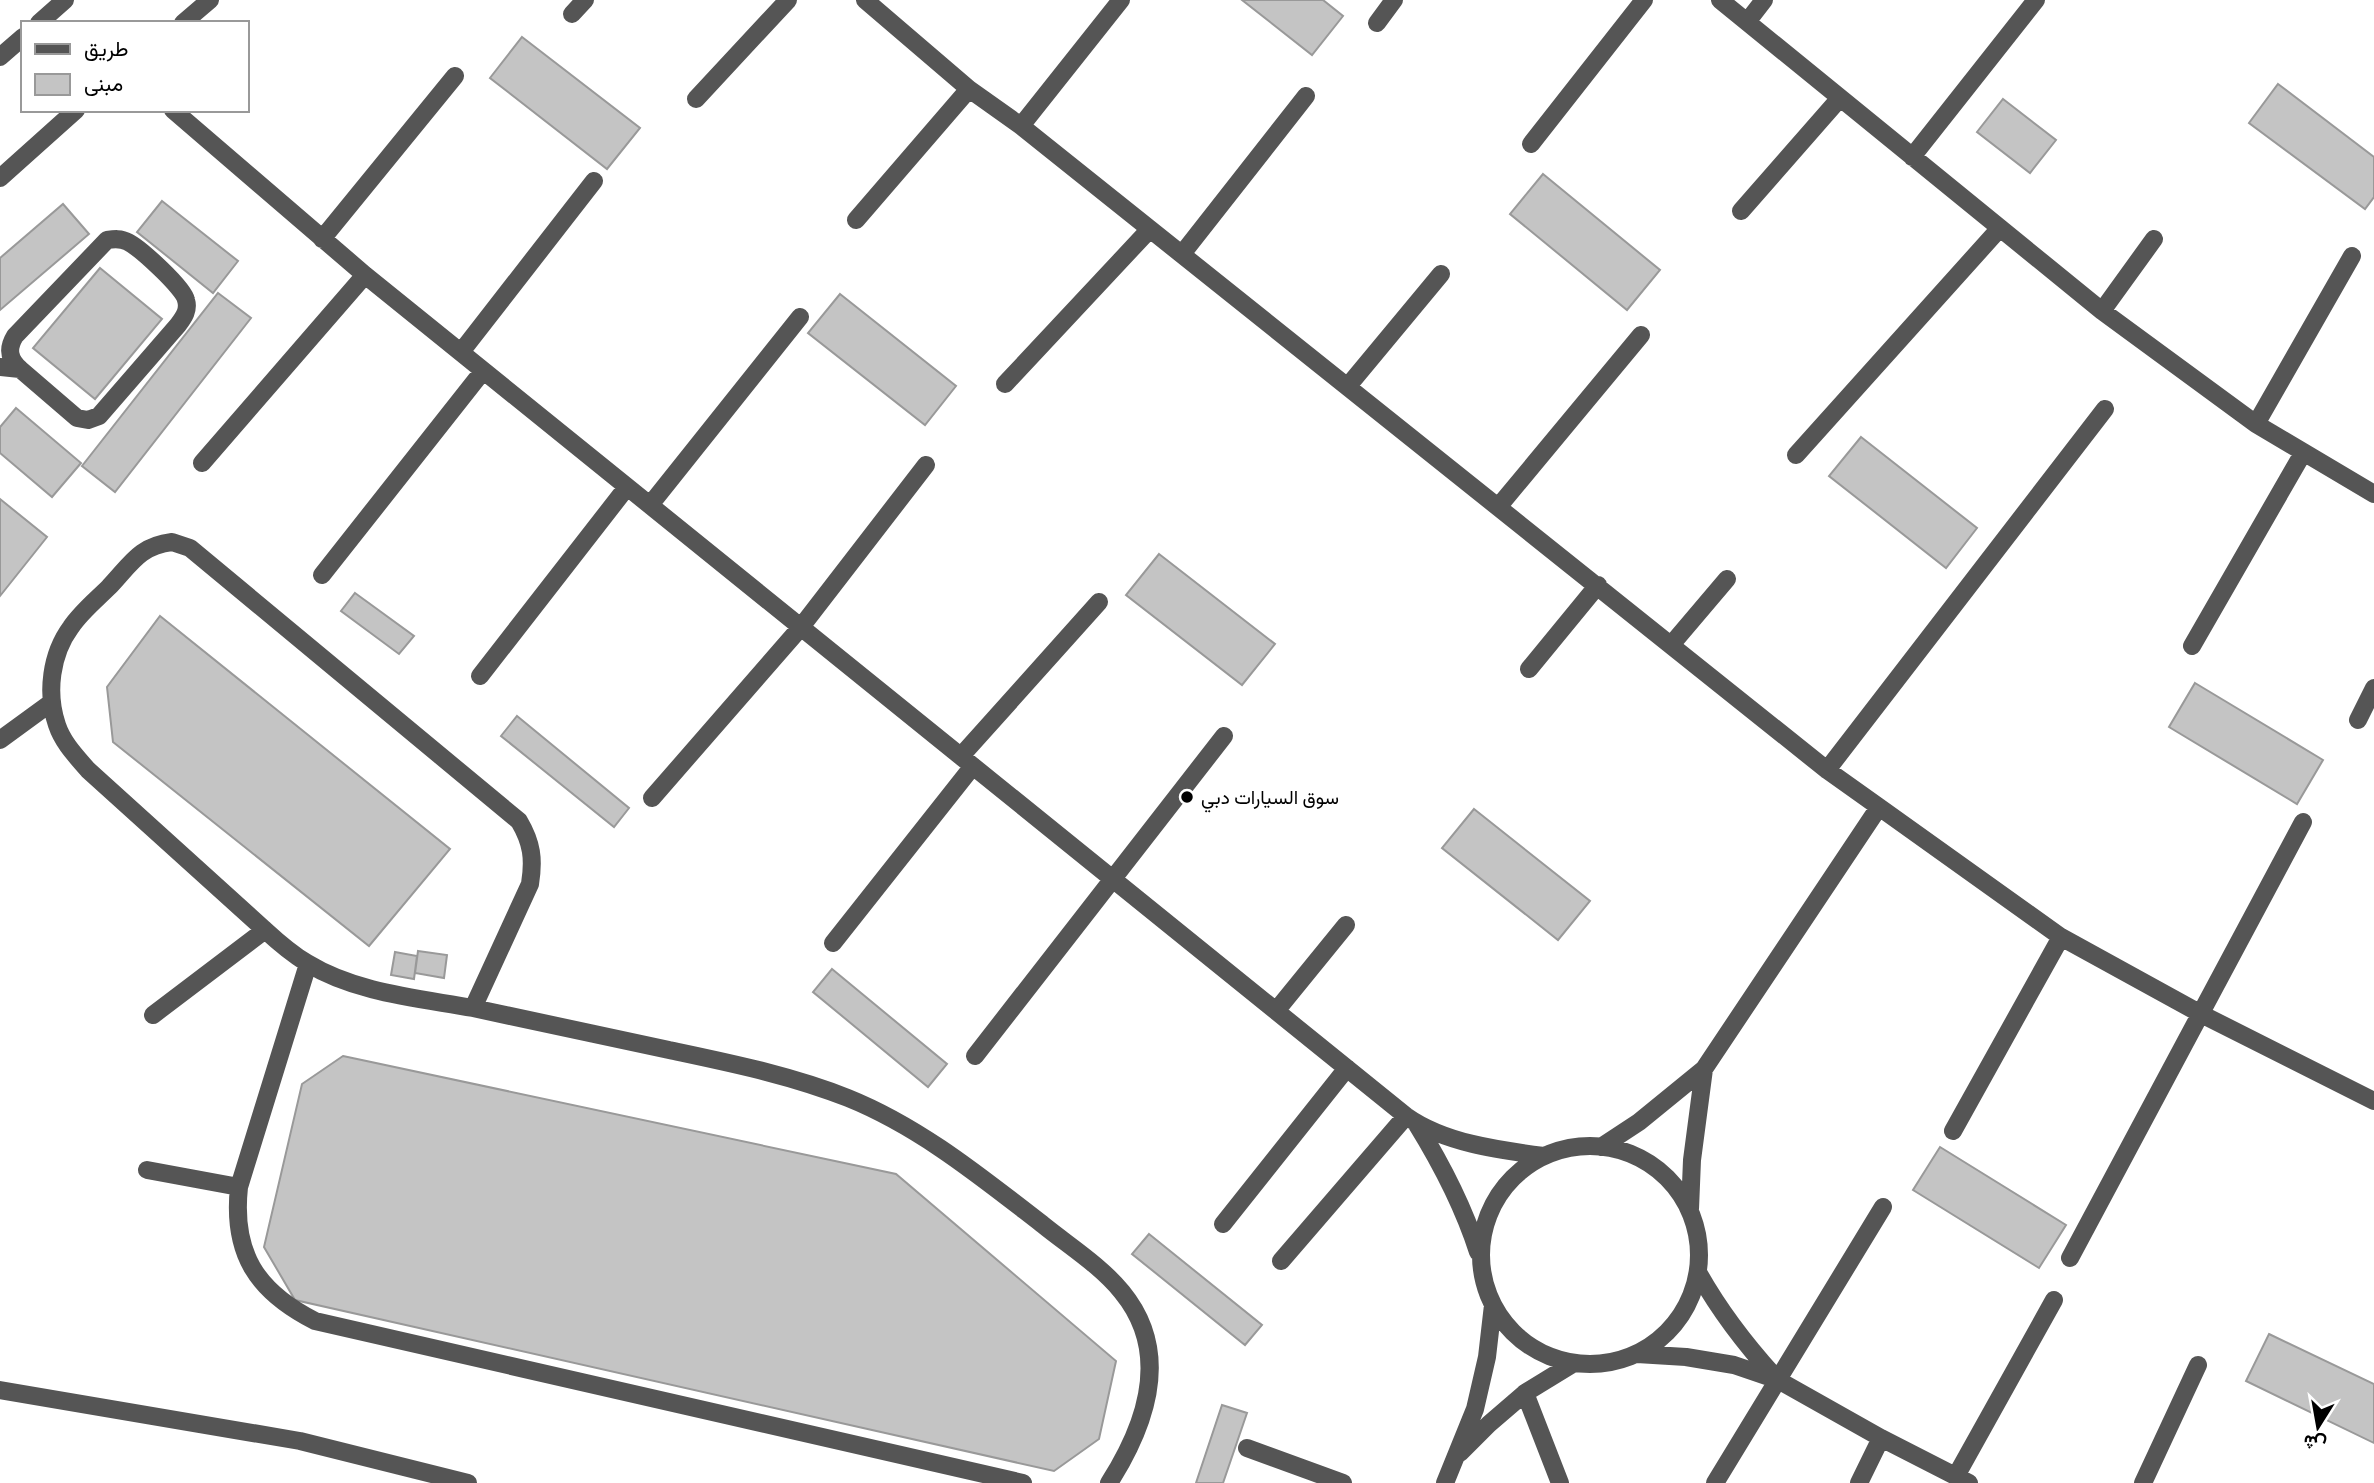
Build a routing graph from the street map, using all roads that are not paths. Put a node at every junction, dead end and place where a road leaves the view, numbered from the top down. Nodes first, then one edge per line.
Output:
1 (65, 0) edge
2 (210, 0) edge
3 (586, 0) edge
4 (788, 0) edge
5 (865, 0) edge
6 (1121, 0) edge
7 (1394, 0) edge
8 (1644, 0) edge
9 (1720, 0) edge
10 (1764, 0) edge
11 (2036, 0) edge
12 (572, 14) dead end
13 (41, 21) edge
14 (185, 21) edge
15 (1747, 22) junction
16 (1377, 23) dead end
17 (21, 39) edge
18 (0, 57) edge
19 (455, 76) dead end
20 (969, 89) junction
21 (1306, 96) dead end
22 (1840, 98) junction
23 (696, 99) dead end
24 (74, 112) edge
25 (175, 112) edge
26 (1021, 126) junction
27 (1531, 144) dead end
28 (1912, 157) junction
29 (0, 178) edge
30 (594, 181) dead end
31 (1741, 211) dead end
32 (856, 220) dead end
33 (2000, 228) junction
34 (1150, 229) junction
35 (322, 239) junction
36 (2154, 239) dead end
37 (1181, 254) junction
38 (2352, 256) dead end
39 (1441, 274) dead end
40 (365, 275) junction
41 (2102, 311) junction
42 (800, 317) dead end
43 (1642, 335) dead end
44 (461, 352) junction
45 (0, 367) edge
46 (20, 369) junction
47 (484, 371) junction
48 (1006, 384) dead end
49 (1348, 386) junction
50 (2105, 408) dead end
51 (2256, 424) junction
52 (2303, 453) junction
53 (1796, 455) dead end
54 (202, 463) dead end
55 (926, 465) dead end
56 (627, 487) junction
57 (2374, 494) edge
58 (650, 505) junction
59 (1499, 506) junction
60 (322, 575) dead end
61 (1727, 579) dead end
62 (1598, 585) junction
63 (1099, 602) dead end
64 (801, 627) junction
65 (1671, 645) junction
66 (2192, 646) dead end
67 (1529, 669) dead end
68 (480, 676) dead end
69 (2374, 688) edge
70 (52, 702) junction
71 (2358, 720) dead end
72 (1224, 736) dead end
73 (0, 740) edge
74 (967, 761) junction
75 (1828, 770) junction
76 (652, 798) dead end
77 (1879, 807) junction
78 (2303, 822) dead end
79 (1113, 879) junction
80 (1346, 925) dead end
81 (265, 930) junction
82 (2061, 937) junction
83 (833, 943) dead end
84 (308, 964) junction
85 (473, 1008) junction
86 (1276, 1011) junction
87 (2201, 1014) junction
88 (153, 1015) dead end
89 (975, 1056) dead end
90 (1348, 1068) junction
91 (1704, 1069) junction
92 (2374, 1101) edge
93 (1411, 1120) junction
94 (1954, 1131) dead end
95 (1601, 1147) junction
96 (1544, 1156) junction
97 (147, 1170) dead end
98 (239, 1186) junction
99 (1883, 1207) dead end
100 (1690, 1209) junction
101 (1223, 1224) dead end
102 (2070, 1258) dead end
103 (1481, 1260) junction
104 (1281, 1261) dead end
105 (1699, 1274) junction
106 (2054, 1300) dead end
107 (1493, 1305) junction
108 (1637, 1354) junction
109 (1574, 1363) junction
110 (2198, 1365) dead end
111 (1778, 1380) junction
112 (0, 1390) edge
113 (1525, 1394) junction
114 (1881, 1438) junction
115 (1247, 1448) dead end
116 (1455, 1458) junction
117 (1962, 1480) edge
118 (468, 1483) edge
119 (1023, 1483) edge
120 (1109, 1483) edge
121 (1343, 1483) edge
122 (1445, 1483) edge
123 (1560, 1483) edge
124 (1715, 1483) edge
125 (1859, 1483) edge
126 (2143, 1483) edge

1 - 13 street
2 - 14 street
3 - 12 street
4 - 23 street
5 - 20 street
6 - 26 street
7 - 16 street
8 - 27 street
9 - 15 street
10 - 15 street
11 - 28 street
15 - 22 street
17 - 18 street
19 - 35 street
20 - 26 street
20 - 32 street
21 - 37 street
22 - 28 street
22 - 31 street
24 - 29 street
25 - 35 street
26 - 34 street
28 - 33 street
30 - 44 street
33 - 41 street
33 - 53 street
34 - 37 street
34 - 48 street
35 - 40 street
36 - 41 street
37 - 49 street
38 - 51 street
39 - 49 street
40 - 44 street
40 - 54 street
41 - 51 street
42 - 58 street
43 - 59 street
44 - 47 street
45 - 46 street
46 - 46 street
47 - 56 street
47 - 60 street
49 - 59 street
50 - 75 street
51 - 52 street
52 - 57 street
52 - 66 street
55 - 64 street
56 - 58 street
56 - 68 street
58 - 64 street
59 - 62 street
61 - 65 street
62 - 65 street
62 - 67 street
63 - 74 street
64 - 74 street
64 - 76 street
65 - 75 street
69 - 71 street
70 - 73 street
70 - 81 street
70 - 85 street
72 - 79 street
74 - 79 street
74 - 83 street
75 - 77 street
77 - 82 street
77 - 91 street
78 - 87 street
79 - 86 street
79 - 89 street
80 - 86 street
81 - 84 street
81 - 88 street
82 - 87 street
82 - 94 street
84 - 85 street
84 - 98 street
85 - 120 street
86 - 90 street
87 - 92 street
87 - 102 street
90 - 93 street
90 - 101 street
91 - 95 street
91 - 100 street
93 - 96 street
93 - 103 street
93 - 104 street
95 - 96 street
95 - 100 street
96 - 103 street
97 - 98 street
98 - 119 street
99 - 111 street
100 - 105 street
103 - 107 street
105 - 108 street
105 - 111 street
106 - 117 street
107 - 109 street
107 - 116 street
108 - 109 street
108 - 111 street
109 - 113 street
110 - 126 street
111 - 114 street
111 - 124 street
112 - 118 street
113 - 116 street
113 - 123 street
114 - 117 street
114 - 125 street
115 - 121 street
116 - 122 street

